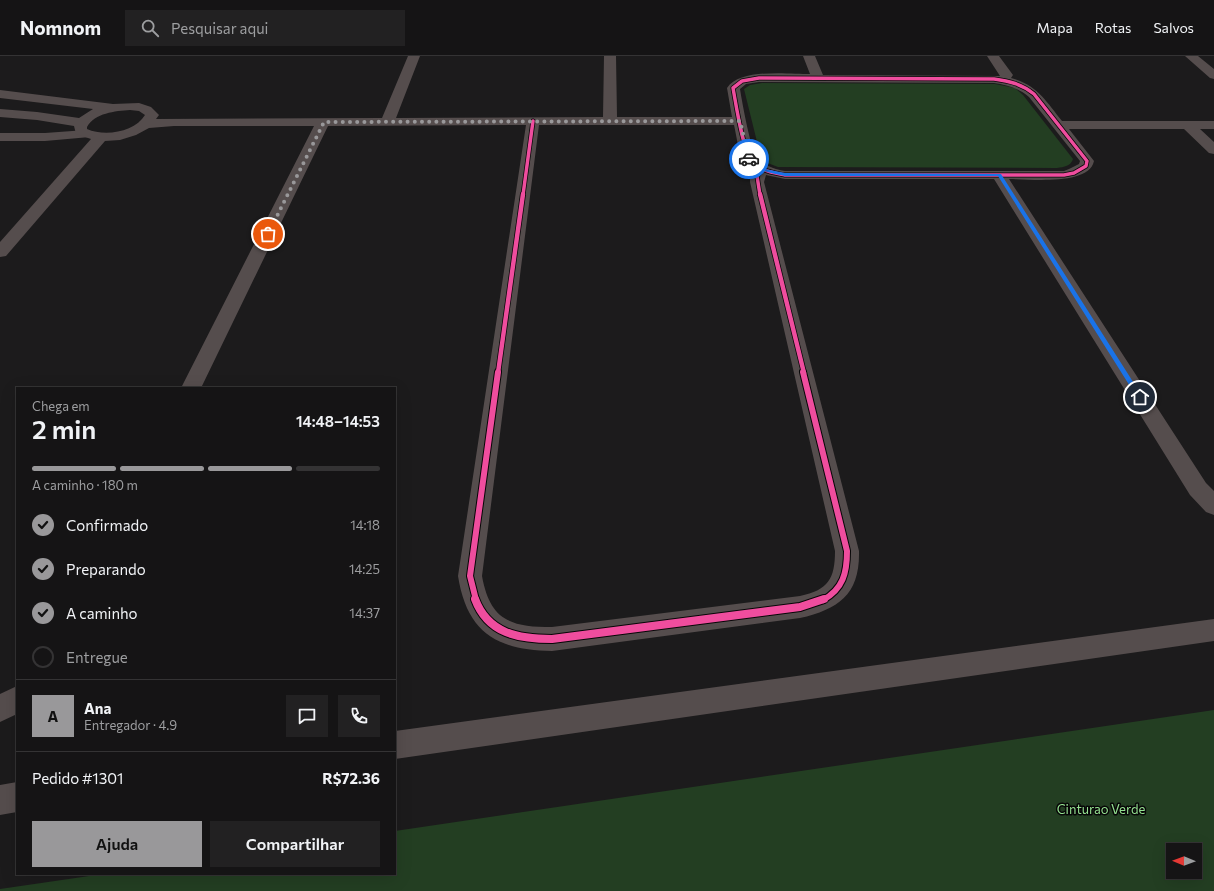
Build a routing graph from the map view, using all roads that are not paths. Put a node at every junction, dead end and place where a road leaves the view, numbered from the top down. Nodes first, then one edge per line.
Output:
1 (414, 56) edge
2 (610, 56) edge
3 (809, 56) edge
4 (992, 56) edge
5 (1191, 56) edge
6 (1214, 75) edge
7 (818, 78) junction
8 (1004, 80) junction
9 (0, 94) edge
10 (112, 108) junction
11 (0, 113) edge
12 (610, 121) junction
13 (740, 121) junction
14 (324, 122) junction
15 (387, 122) junction
16 (533, 122) junction
17 (147, 124) junction
18 (1058, 125) junction
19 (1188, 125) junction
20 (1214, 125) edge
21 (84, 128) junction
22 (0, 137) edge
23 (101, 137) junction
24 (1214, 150) edge
25 (763, 170) junction
26 (999, 175) junction
27 (0, 252) edge
28 (192, 387) edge
29 (1214, 506) edge
30 (1214, 630) edge
31 (16, 700) edge
32 (0, 709) edge
33 (396, 745) edge
34 (16, 798) edge
35 (0, 800) edge

1 - 15 street
2 - 12 street
3 - 7 street
4 - 8 street
5 - 6 street
7 - 8 street
7 - 13 street
8 - 18 street
9 - 10 street
10 - 17 street
10 - 21 street
11 - 21 street
12 - 13 street
12 - 16 street
13 - 25 street
14 - 15 street
14 - 17 street
14 - 28 street
15 - 16 street
16 - 25 street
17 - 23 street
18 - 19 street
18 - 26 street
19 - 20 street
19 - 24 street
21 - 22 lane
21 - 23 street
23 - 27 street
25 - 26 street
26 - 29 street
30 - 33 street
31 - 32 street
34 - 35 street

